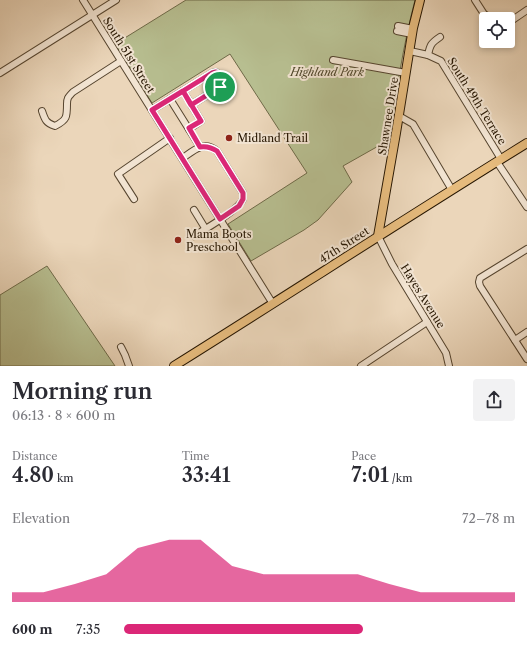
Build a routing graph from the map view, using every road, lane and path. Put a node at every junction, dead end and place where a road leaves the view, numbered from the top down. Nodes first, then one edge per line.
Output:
1 (83, 0) edge
2 (116, 0) edge
3 (420, 0) edge
4 (475, 0) edge
5 (527, 10) edge
6 (483, 12) edge
7 (92, 15) junction
8 (515, 18) edge
9 (397, 28) dead end
10 (413, 32) junction
11 (440, 37) dead end
12 (410, 51) junction
13 (428, 55) junction
14 (333, 60) dead end
15 (121, 61) junction
16 (0, 73) edge
17 (406, 73) junction
18 (183, 91) junction
19 (170, 99) junction
20 (191, 105) junction
21 (152, 110) junction
22 (42, 112) dead end
23 (399, 116) junction
24 (189, 128) junction
25 (170, 138) junction
26 (527, 143) edge
27 (200, 147) junction
28 (182, 158) junction
29 (499, 160) junction
30 (452, 190) junction
31 (134, 199) dead end
32 (527, 207) edge
33 (194, 210) dead end
34 (382, 212) junction
35 (220, 219) junction
36 (396, 225) junction
37 (206, 228) junction
38 (194, 236) dead end
39 (378, 236) junction
40 (527, 249) edge
41 (274, 304) junction
42 (427, 322) junction
43 (527, 332) edge
44 (515, 340) junction
45 (121, 347) dead end
46 (527, 359) edge
47 (129, 366) edge
48 (174, 366) edge
49 (361, 366) edge
50 (449, 366) edge

1 - 7 street, South 51st Street
2 - 7 street
3 - 10 main road, Shawnee Drive
4 - 6 street
5 - 8 street
7 - 15 street, South 51st Street
7 - 16 street
9 - 10 street
10 - 12 main road, Shawnee Drive
11 - 13 street
12 - 13 street, South 49th Terrace
12 - 17 main road, Shawnee Drive
13 - 29 street, South 49th Terrace
14 - 17 street
15 - 21 street, South 51st Street
15 - 22 street
17 - 23 main road, Shawnee Drive
18 - 19 street
18 - 20 street
18 - 20 street
19 - 21 street
19 - 24 street
20 - 24 street
21 - 25 street, South 51st Street
23 - 30 street
23 - 34 main road, Shawnee Drive
24 - 27 street
25 - 28 street, South 51st Street
25 - 31 street
26 - 29 main road, 47th Street
27 - 28 street
27 - 35 street
28 - 35 street, South 51st Street
29 - 30 main road, 47th Street
29 - 32 street, South 49th Terrace
30 - 36 main road, 47th Street
33 - 37 street
34 - 36 main road
34 - 39 main road, Shawnee Drive
35 - 37 street
35 - 41 street, South 51st Street
36 - 39 main road, 47th Street
37 - 38 street
39 - 41 main road, 47th Street
39 - 42 street, Hayes Avenue
40 - 44 street
41 - 48 main road, 47th Street
42 - 49 street
42 - 50 street, Hayes Avenue
43 - 44 street
44 - 46 street
45 - 47 street

